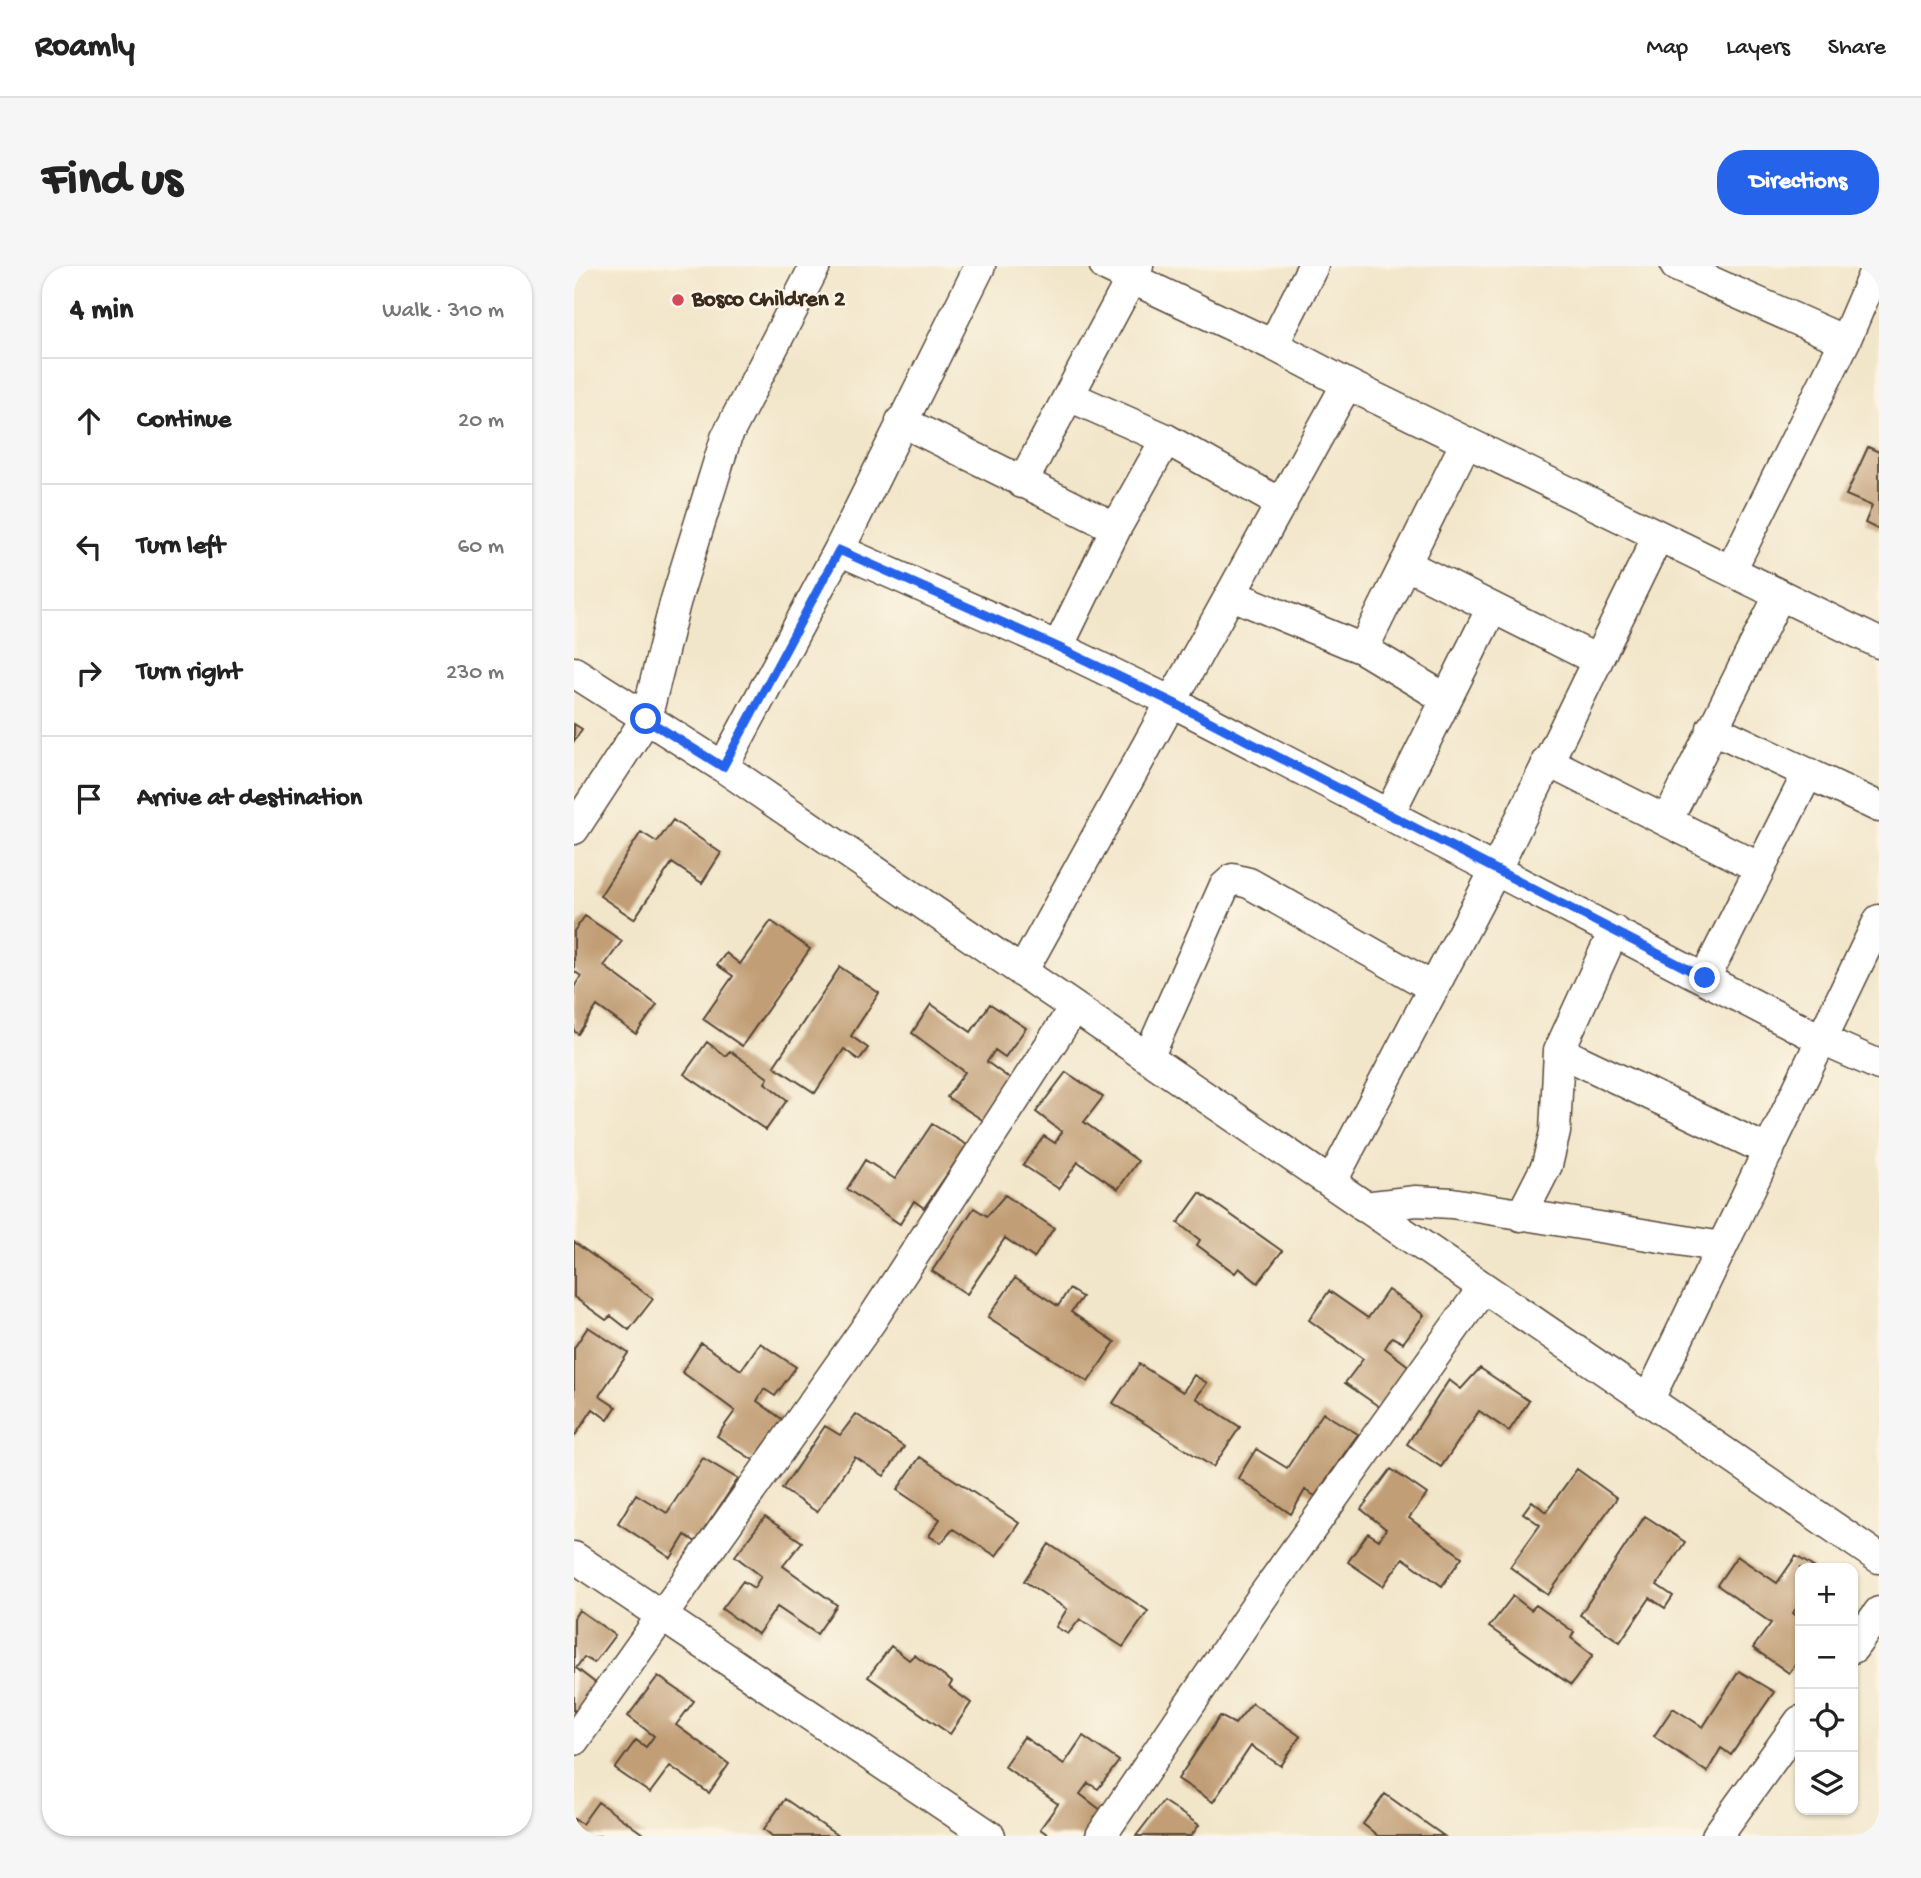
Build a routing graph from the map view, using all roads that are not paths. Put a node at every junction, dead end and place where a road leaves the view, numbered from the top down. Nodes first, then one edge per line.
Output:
1 (815, 266) edge
2 (980, 266) edge
3 (1313, 266) edge
4 (1676, 266) edge
5 (1877, 266) edge
6 (1125, 270) edge
7 (1845, 341) junction
8 (1273, 345) junction
9 (1347, 384) junction
10 (1069, 397) junction
11 (901, 421) junction
12 (1166, 439) junction
13 (1466, 442) junction
14 (1023, 482) junction
15 (1282, 504) junction
16 (1116, 528) junction
17 (1658, 536) junction
18 (839, 550) junction
19 (1405, 564) junction
20 (1731, 570) junction
21 (1233, 595) junction
22 (1779, 596) junction
23 (1492, 608) junction
24 (1879, 643) edge
25 (1058, 647) junction
26 (1363, 649) junction
27 (1597, 660) junction
28 (574, 672) edge
29 (1446, 699) junction
30 (1174, 703) junction
31 (646, 719) junction
32 (1713, 728) junction
33 (1547, 761) junction
34 (723, 767) junction
35 (1808, 773) junction
36 (1879, 807) edge
37 (1389, 814) junction
38 (1668, 819) junction
39 (574, 829) edge
40 (1760, 868) junction
41 (1496, 870) junction
42 (1879, 920) edge
43 (1614, 931) junction
44 (1022, 972) junction
45 (1705, 978) junction
46 (1434, 988) junction
47 (1074, 1008) junction
48 (1822, 1040) junction
49 (1559, 1051) junction
50 (1148, 1058) junction
51 (1879, 1065) edge
52 (1769, 1151) junction
53 (1331, 1184) junction
54 (1364, 1207) junction
55 (1521, 1216) junction
56 (1722, 1247) junction
57 (1483, 1288) junction
58 (1648, 1401) junction
59 (574, 1558) edge
60 (1879, 1558) edge
61 (1879, 1612) edge
62 (662, 1616) junction
63 (1858, 1641) edge
64 (1795, 1728) edge
65 (574, 1740) edge
66 (990, 1836) edge
67 (1101, 1836) edge
68 (1717, 1836) edge

1 - 31 street
2 - 11 street
3 - 8 street
4 - 7 street
5 - 7 street
6 - 8 street
6 - 10 street
7 - 20 street
8 - 9 street
9 - 13 street
9 - 15 street
10 - 12 street
10 - 14 street
11 - 14 street
11 - 18 street
12 - 15 street
12 - 16 street
13 - 17 street
13 - 19 street
14 - 16 street
15 - 21 street
16 - 25 street
17 - 20 street
17 - 27 street
18 - 25 street
18 - 34 street
19 - 23 street
19 - 26 street
20 - 22 street
21 - 26 street
21 - 30 street
22 - 24 street
22 - 32 street
23 - 27 street
23 - 29 street
25 - 30 street
26 - 29 street
27 - 33 street
28 - 31 street
29 - 37 street
30 - 37 street
30 - 44 street
31 - 34 street
31 - 39 street
32 - 35 street
32 - 38 street
33 - 38 street
33 - 41 street
34 - 44 street
35 - 36 street
35 - 40 street
37 - 41 street
38 - 40 street
40 - 45 street
41 - 43 street
41 - 46 street
42 - 48 street
43 - 45 street
43 - 49 street
44 - 47 street
45 - 48 street
46 - 50 street
46 - 53 street
47 - 50 street
47 - 62 street
48 - 51 street
48 - 52 street
49 - 52 street
49 - 55 street
50 - 53 street
52 - 56 street
53 - 54 street
54 - 55 street
54 - 57 street
55 - 56 street
56 - 58 street
57 - 58 street
57 - 67 street
58 - 60 street
59 - 62 street
61 - 63 street
62 - 65 street
62 - 66 street
64 - 68 street

